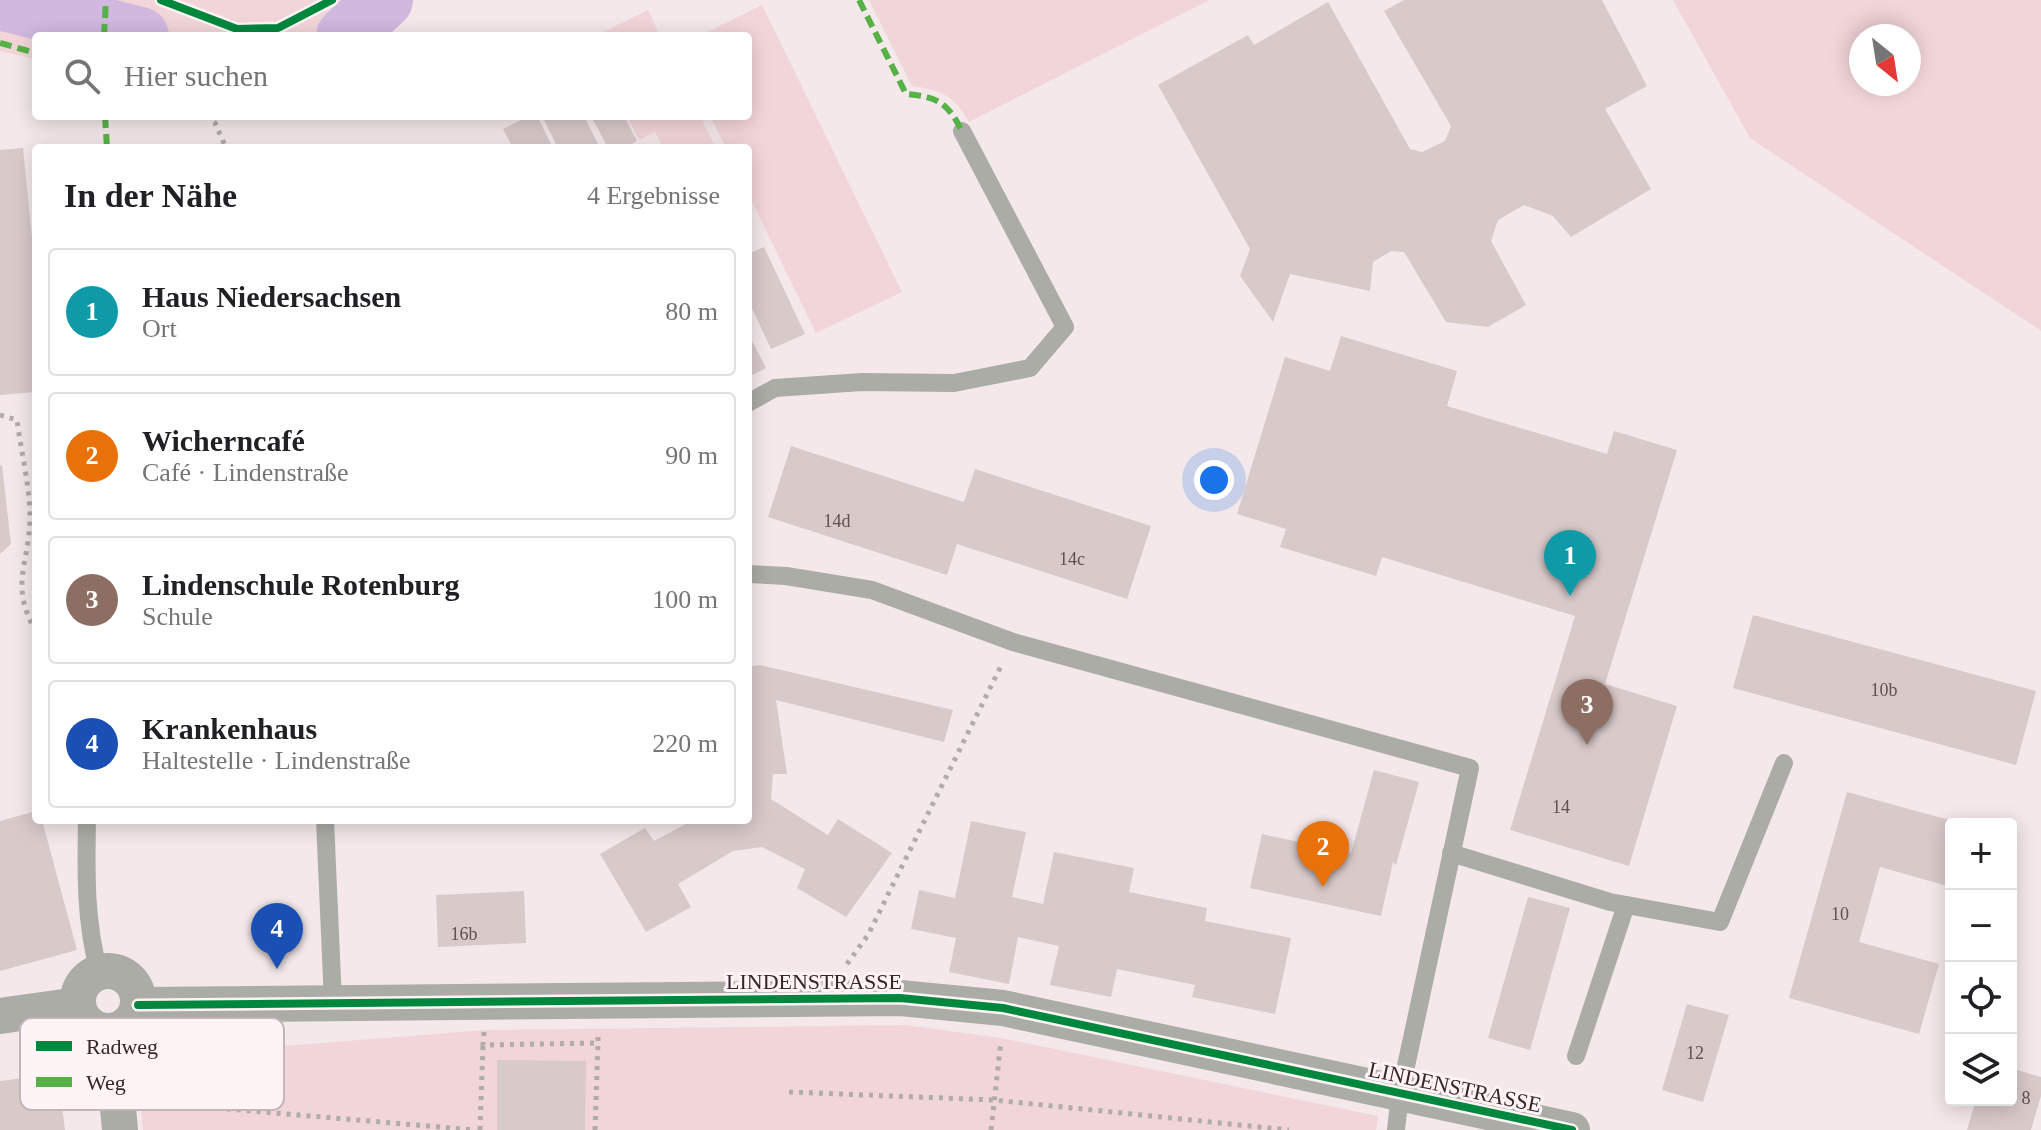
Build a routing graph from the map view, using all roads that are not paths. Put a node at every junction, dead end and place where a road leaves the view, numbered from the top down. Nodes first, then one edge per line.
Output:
1 (962, 131) dead end
2 (752, 401) edge
3 (752, 574) edge
4 (1784, 763) dead end
5 (87, 824) edge
6 (325, 824) edge
7 (1451, 853) junction
8 (1626, 905) junction
9 (99, 972) junction
10 (333, 1002) junction
11 (78, 1005) junction
12 (138, 1005) junction
13 (0, 1016) edge
14 (84, 1018) edge
15 (132, 1018) edge
16 (1576, 1056) dead end
17 (1400, 1094) junction
18 (118, 1110) edge
19 (120, 1130) edge
20 (1396, 1130) edge
21 (1570, 1130) edge

1 - 2 lane
3 - 7 lane
4 - 8 lane
5 - 9 lane
6 - 10 lane
7 - 8 lane
7 - 17 lane
8 - 16 lane
9 - 11 street
9 - 12 street
10 - 12 street, LINDENSTRASSE
10 - 17 street, LINDENSTRASSE
11 - 13 street
11 - 14 street
12 - 15 street
17 - 20 lane
17 - 21 street, LINDENSTRASSE
18 - 19 street

